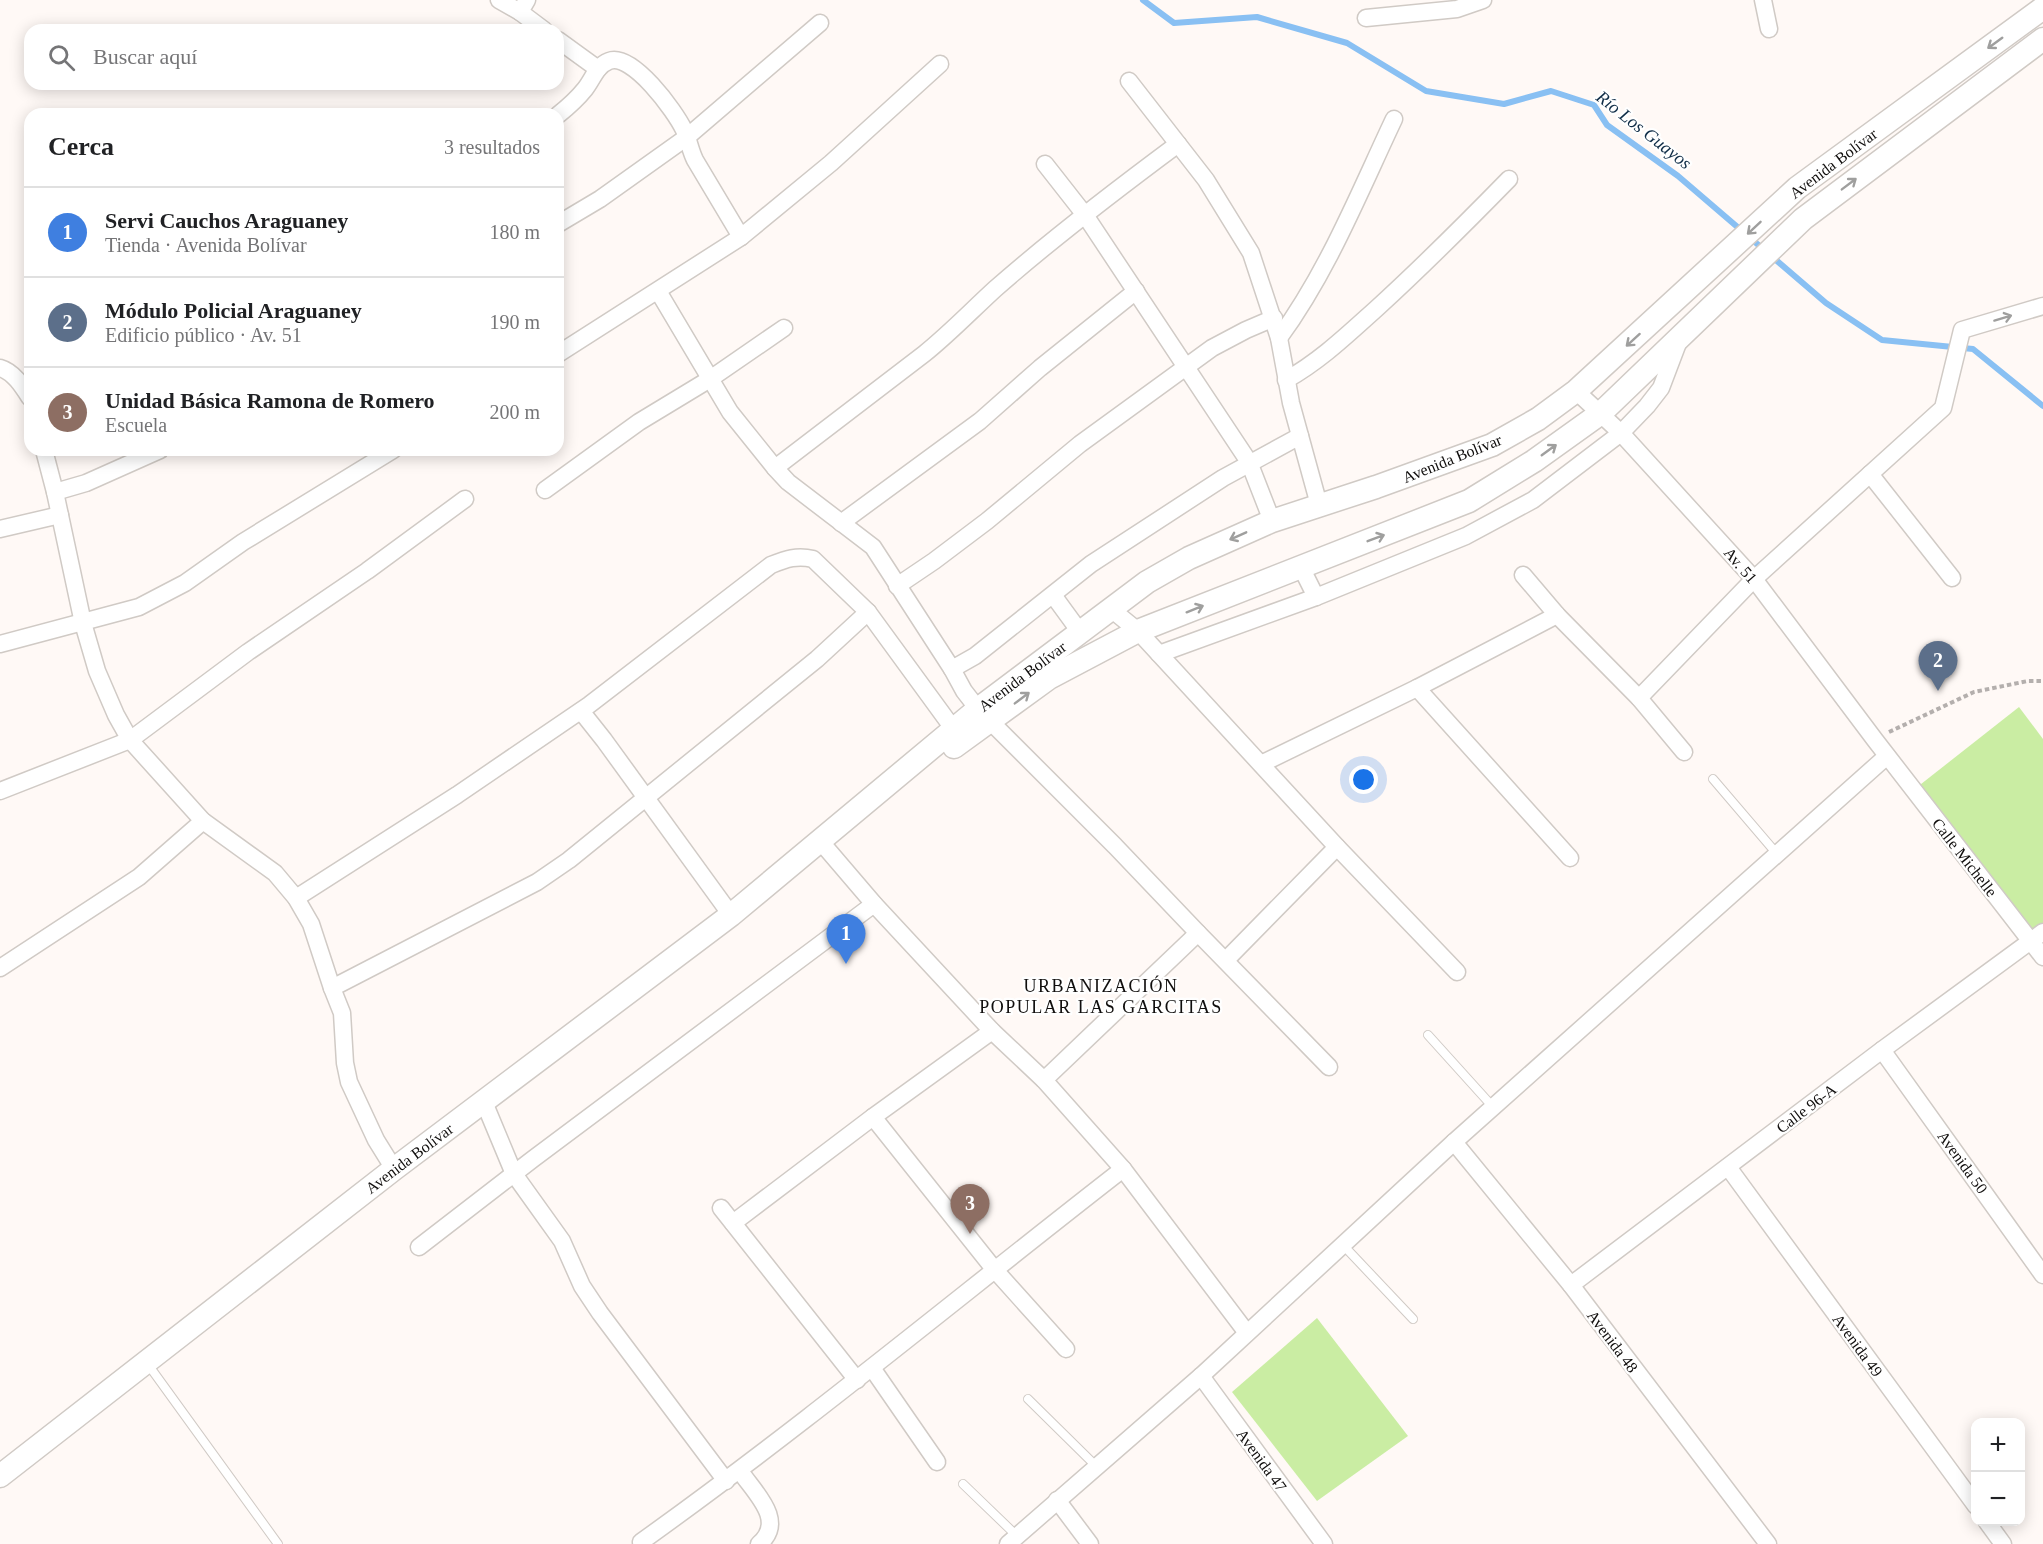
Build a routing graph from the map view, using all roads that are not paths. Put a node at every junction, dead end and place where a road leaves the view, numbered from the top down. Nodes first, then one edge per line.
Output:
1 (499, 0) edge
2 (1483, 0) edge
3 (1763, 0) edge
4 (523, 6) edge
5 (2043, 8) edge
6 (1366, 18) dead end
7 (539, 24) edge
8 (820, 24) dead end
9 (1769, 29) dead end
10 (2043, 39) edge
11 (564, 44) edge
12 (940, 64) dead end
13 (598, 69) junction
14 (1129, 81) dead end
15 (564, 109) edge
16 (1394, 119) dead end
17 (687, 137) junction
18 (1178, 144) junction
19 (1045, 164) dead end
20 (1509, 179) dead end
21 (1085, 215) junction
22 (564, 220) edge
23 (741, 237) junction
24 (658, 291) junction
25 (1136, 291) junction
26 (2043, 306) edge
27 (1274, 318) junction
28 (784, 328) dead end
29 (1681, 334) junction
30 (1279, 338) junction
31 (564, 350) edge
32 (0, 368) edge
33 (1185, 368) junction
34 (710, 379) junction
35 (1286, 380) junction
36 (24, 389) edge
37 (1576, 391) junction
38 (1601, 413) junction
39 (1621, 433) junction
40 (1299, 436) junction
41 (46, 456) edge
42 (147, 456) edge
43 (383, 456) edge
44 (1249, 462) junction
45 (775, 468) junction
46 (1870, 474) junction
47 (545, 490) dead end
48 (55, 492) junction
49 (465, 499) dead end
50 (1319, 505) junction
51 (60, 514) junction
52 (1272, 521) junction
53 (841, 523) junction
54 (0, 529) edge
55 (1301, 567) junction
56 (1523, 575) dead end
57 (1952, 578) dead end
58 (1754, 579) junction
59 (897, 586) junction
60 (1053, 595) junction
61 (1316, 597) junction
62 (1111, 609) junction
63 (868, 612) junction
64 (1557, 615) junction
65 (83, 623) junction
66 (1138, 631) junction
67 (1080, 632) junction
68 (0, 644) edge
69 (1159, 654) junction
70 (952, 669) junction
71 (1417, 688) junction
72 (1639, 698) junction
73 (580, 711) junction
74 (985, 715) junction
75 (958, 736) junction
76 (130, 740) junction
77 (1684, 752) dead end
78 (1887, 756) junction
79 (1261, 764) junction
80 (1713, 779) dead end
81 (0, 791) edge
82 (646, 798) junction
83 (204, 822) junction
84 (821, 842) junction
85 (1336, 847) junction
86 (1777, 854) junction
87 (1570, 858) dead end
88 (296, 898) junction
89 (874, 904) junction
90 (731, 915) junction
91 (1198, 933) junction
92 (2037, 937) edge
93 (2043, 957) edge
94 (1226, 960) junction
95 (0, 968) edge
96 (1457, 972) dead end
97 (332, 988) junction
98 (992, 1031) junction
99 (1428, 1035) dead end
100 (1882, 1050) junction
101 (1329, 1067) dead end
102 (1044, 1080) junction
103 (484, 1102) junction
104 (1493, 1107) junction
105 (873, 1117) junction
106 (1454, 1142) junction
107 (1728, 1167) junction
108 (394, 1169) junction
109 (1123, 1169) junction
110 (514, 1174) junction
111 (722, 1208) dead end
112 (733, 1223) junction
113 (1343, 1245) junction
114 (419, 1247) dead end
115 (994, 1269) junction
116 (2043, 1275) edge
117 (1571, 1285) junction
118 (1413, 1319) dead end
119 (1247, 1333) junction
120 (1066, 1349) dead end
121 (147, 1363) junction
122 (872, 1368) junction
123 (1201, 1376) junction
124 (857, 1380) junction
125 (1028, 1399) dead end
126 (937, 1462) dead end
127 (1096, 1466) junction
128 (0, 1476) edge
129 (733, 1476) junction
130 (963, 1484) dead end
131 (1971, 1499) edge
132 (1057, 1500) junction
133 (1990, 1526) edge
134 (1013, 1540) edge
135 (641, 1542) dead end
136 (278, 1544) edge
137 (759, 1544) edge
138 (1090, 1544) edge
139 (1324, 1544) edge
140 (1768, 1544) edge
141 (2003, 1544) edge

1 - 4 street
2 - 6 street
3 - 9 street
4 - 7 street
5 -> 37 main road, Avenida Bolívar
8 - 17 street
29 -> 10 main road, Avenida Bolívar
11 - 13 street
12 - 23 street
13 - 15 street
13 - 17 street
14 - 18 street
16 - 30 street
17 - 22 street
17 - 23 street
18 - 21 street
18 - 27 street
19 - 21 street
20 - 35 street
21 - 25 street
21 - 45 street
23 - 24 street
24 - 31 street
24 - 34 street
25 - 33 street
25 - 53 street
46 -> 26 street
27 - 30 street
27 - 33 street
28 - 34 street
29 - 38 main road, Avenida Bolívar
29 - 39 street
30 - 35 street
32 - 36 street
33 - 44 street
33 - 59 street
34 - 45 street
34 - 47 street
35 - 40 street
37 - 38 street, Av. 51
37 - 50 main road, Avenida Bolívar
38 - 39 street, Av. 51
55 -> 38 main road, Avenida Bolívar
39 - 58 street, Av. 51
39 - 61 street
40 - 44 street
40 - 50 street
41 - 48 street
42 - 48 street
43 - 65 street
44 - 52 street
44 - 60 street
45 - 53 street
46 - 57 street
46 - 58 street
48 - 51 street
49 - 76 street
50 - 52 main road, Avenida Bolívar
51 - 54 street
51 - 65 street
52 -> 62 main road, Avenida Bolívar
53 - 59 street
55 - 61 street
66 -> 55 main road, Avenida Bolívar
56 - 64 street
58 - 72 street
58 - 78 street, Av. 51
59 - 70 street
60 - 67 street
60 - 70 street
61 - 69 street
62 - 66 street
62 - 67 main road, Avenida Bolívar
63 - 73 street
63 - 75 street
63 - 82 street
64 - 71 street
64 - 72 street
65 - 68 street
65 - 76 street
66 - 69 street
74 -> 66 main road, Avenida Bolívar
67 - 74 main road, Avenida Bolívar
69 - 79 street
70 - 74 street
71 - 79 street
71 - 87 street
72 - 77 street
73 - 82 street
73 - 88 street
74 - 75 main road, Avenida Bolívar
74 - 91 street
75 - 84 main road, Avenida Bolívar
76 - 81 street
76 - 83 street
78 - 86 street
78 - 92 street, Calle Michelle
79 - 85 street
80 - 86 lane
82 - 90 street
82 - 97 street
83 - 88 street
83 - 95 street
84 - 89 street
84 - 90 main road, Avenida Bolívar
85 - 94 street
85 - 96 street
86 - 104 street
88 - 97 street
89 - 98 street
89 - 110 street
90 - 103 main road, Avenida Bolívar
91 - 94 street
91 - 102 street
92 - 93 street, Calle Michelle
92 - 100 street, Calle 96-A
94 - 101 street
97 - 108 street
98 - 102 street
98 - 105 street
99 - 104 lane
100 - 107 street, Calle 96-A
100 - 116 street, Avenida 50
102 - 109 street
103 - 108 main road, Avenida Bolívar
103 - 110 street
104 - 106 street
105 - 112 street
105 - 115 street
106 - 113 street
106 - 117 street, Avenida 48
107 - 117 street, Calle 96-A
107 - 131 street, Avenida 49
108 - 121 main road, Avenida Bolívar
109 - 115 street
109 - 119 street
110 - 114 street
110 - 129 street
111 - 112 street
112 - 124 street
113 - 118 lane
113 - 119 street
115 - 120 street
115 - 122 street
117 - 140 street, Avenida 48
119 - 123 street
121 - 128 main road, Avenida Bolívar
121 - 136 lane
122 - 124 street
122 - 126 street
123 - 127 street
123 - 139 street, Avenida 47
124 - 129 street
125 - 127 lane
127 - 132 street
129 - 135 street
129 - 137 street
130 - 134 lane
132 - 134 street
132 - 138 street
133 - 141 street

